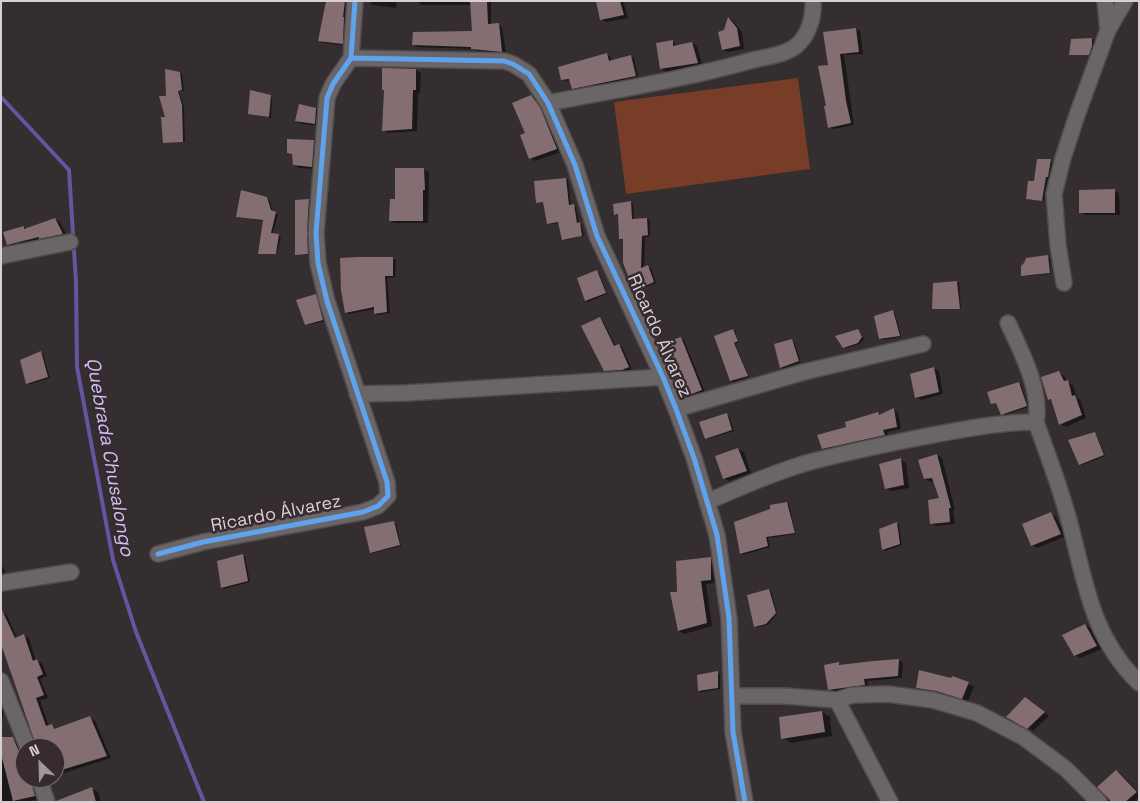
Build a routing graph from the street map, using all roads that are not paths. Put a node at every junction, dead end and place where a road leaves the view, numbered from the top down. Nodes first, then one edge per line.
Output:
1 (355, 1) edge
2 (813, 1) edge
3 (1105, 1) edge
4 (1125, 1) edge
5 (1108, 30) junction
6 (351, 58) junction
7 (548, 103) junction
8 (70, 242) dead end
9 (1, 256) edge
10 (1064, 283) dead end
11 (1008, 323) dead end
12 (923, 344) dead end
13 (663, 377) junction
14 (357, 394) junction
15 (676, 409) junction
16 (1036, 422) junction
17 (707, 502) junction
18 (158, 554) dead end
19 (70, 572) dead end
20 (1, 583) edge
21 (1, 681) edge
22 (1139, 683) edge
23 (732, 696) junction
24 (837, 700) junction
25 (1, 720) edge
26 (17, 722) junction
27 (24, 738) edge
28 (42, 788) edge
29 (47, 802) edge
30 (745, 802) edge
31 (890, 802) edge
32 (1099, 802) edge

1 - 6 street
2 - 7 street
3 - 5 street
4 - 5 street
5 - 10 street
6 - 7 street, Ricardo Álvarez
6 - 14 street, Ricardo Álvarez
7 - 13 street, Ricardo Álvarez
8 - 9 street
11 - 16 street
12 - 15 street
13 - 14 street
13 - 15 street, Ricardo Álvarez
14 - 18 street, Ricardo Álvarez
15 - 17 street, Ricardo Álvarez
16 - 17 street
16 - 22 street
17 - 23 street, Ricardo Álvarez
19 - 20 street
21 - 26 street
23 - 24 street
23 - 30 street, Ricardo Álvarez
24 - 31 street
24 - 32 street
25 - 26 street
26 - 27 street
28 - 29 street

